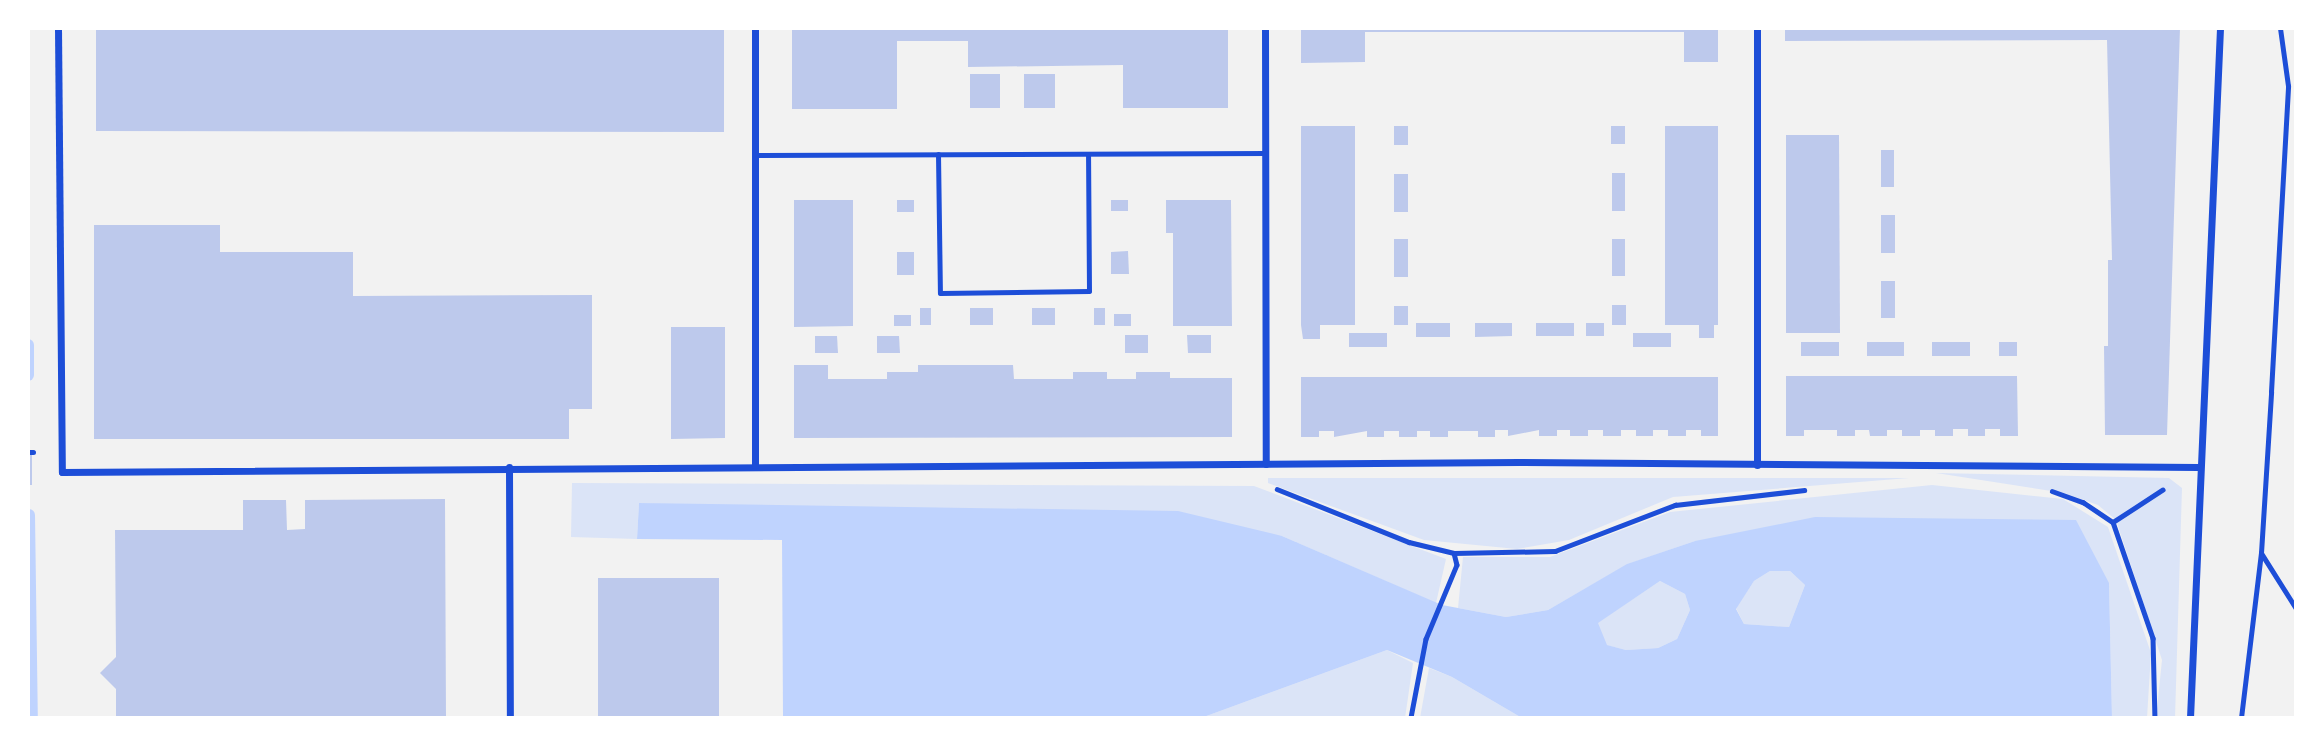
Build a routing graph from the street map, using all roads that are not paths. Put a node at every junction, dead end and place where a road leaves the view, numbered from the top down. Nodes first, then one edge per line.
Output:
1 (58, 28) edge
2 (755, 28) edge
3 (1265, 28) edge
4 (1757, 28) edge
5 (2220, 28) edge
6 (1266, 153) junction
7 (938, 154) junction
8 (1087, 154) junction
9 (755, 155) junction
10 (1264, 464) junction
11 (755, 465) junction
12 (1758, 465) junction
13 (509, 467) junction
14 (2198, 467) junction
15 (510, 718) edge
16 (2190, 718) edge

1 - 13 street
2 - 9 street
3 - 6 street
4 - 12 street
5 - 14 street
6 - 8 lane
6 - 10 street
7 - 8 lane
7 - 8 lane
7 - 9 lane
9 - 11 street
10 - 11 street
10 - 12 street
11 - 13 street
12 - 14 street
13 - 15 street
14 - 16 street

